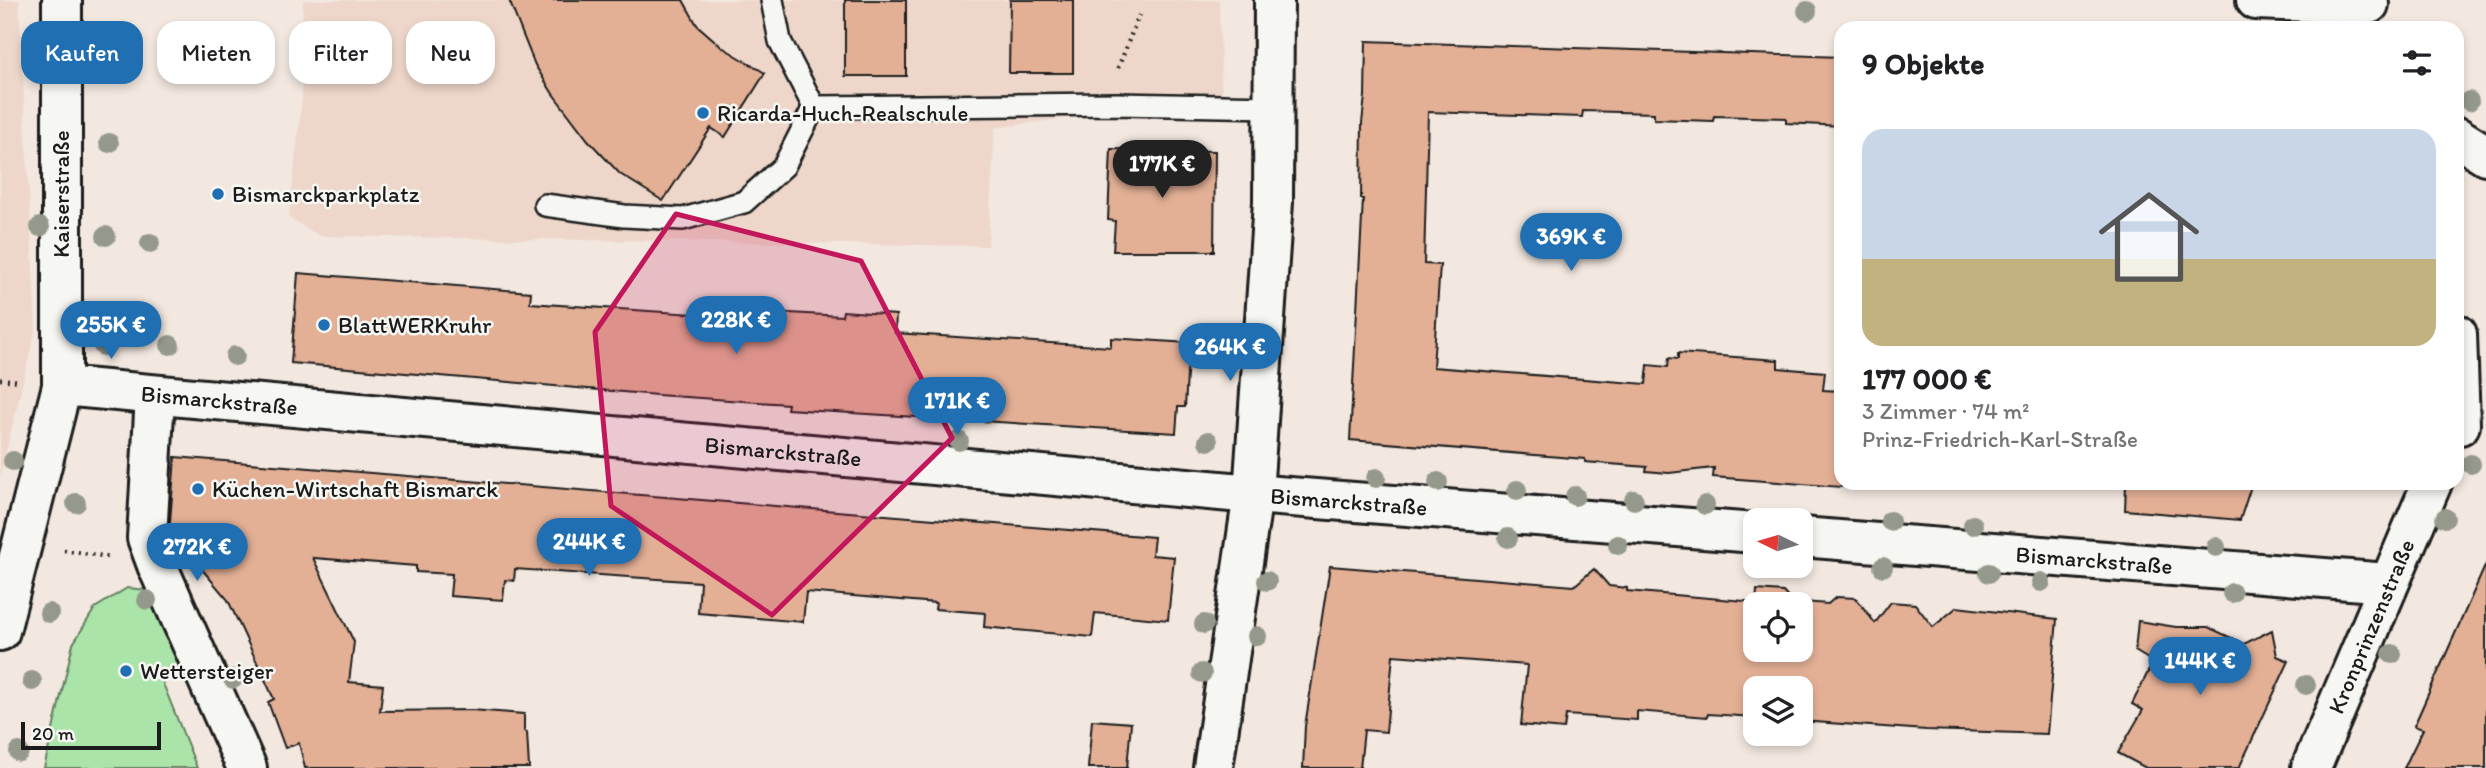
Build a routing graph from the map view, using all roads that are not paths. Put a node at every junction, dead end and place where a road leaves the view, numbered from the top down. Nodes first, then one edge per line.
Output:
1 (62, 0) edge
2 (772, 0) edge
3 (1273, 0) edge
4 (2256, 0) edge
5 (2372, 11) edge
6 (814, 107) junction
7 (1274, 107) junction
8 (2464, 141) edge
9 (2486, 155) edge
10 (545, 205) dead end
11 (62, 386) junction
12 (2486, 386) edge
13 (155, 396) junction
14 (2464, 419) edge
15 (2429, 490) edge
16 (1253, 494) junction
17 (1743, 532) edge
18 (1813, 538) edge
19 (2388, 583) junction
20 (0, 631) edge
21 (247, 768) edge
22 (1213, 768) edge
23 (2311, 768) edge

1 - 11 street, Kaiserstraße
2 - 6 lane
3 - 7 street
4 - 5 street
6 - 7 lane
6 - 10 lane
7 - 16 street
8 - 9 street
11 - 13 street, Bismarckstraße
11 - 20 street, Kaiserstraße
12 - 14 street
13 - 16 street, Bismarckstraße
13 - 21 street
15 - 19 street, Kronprinzenstraße
16 - 17 street, Bismarckstraße
16 - 22 street
18 - 19 street, Bismarckstraße
19 - 23 street, Kronprinzenstraße

